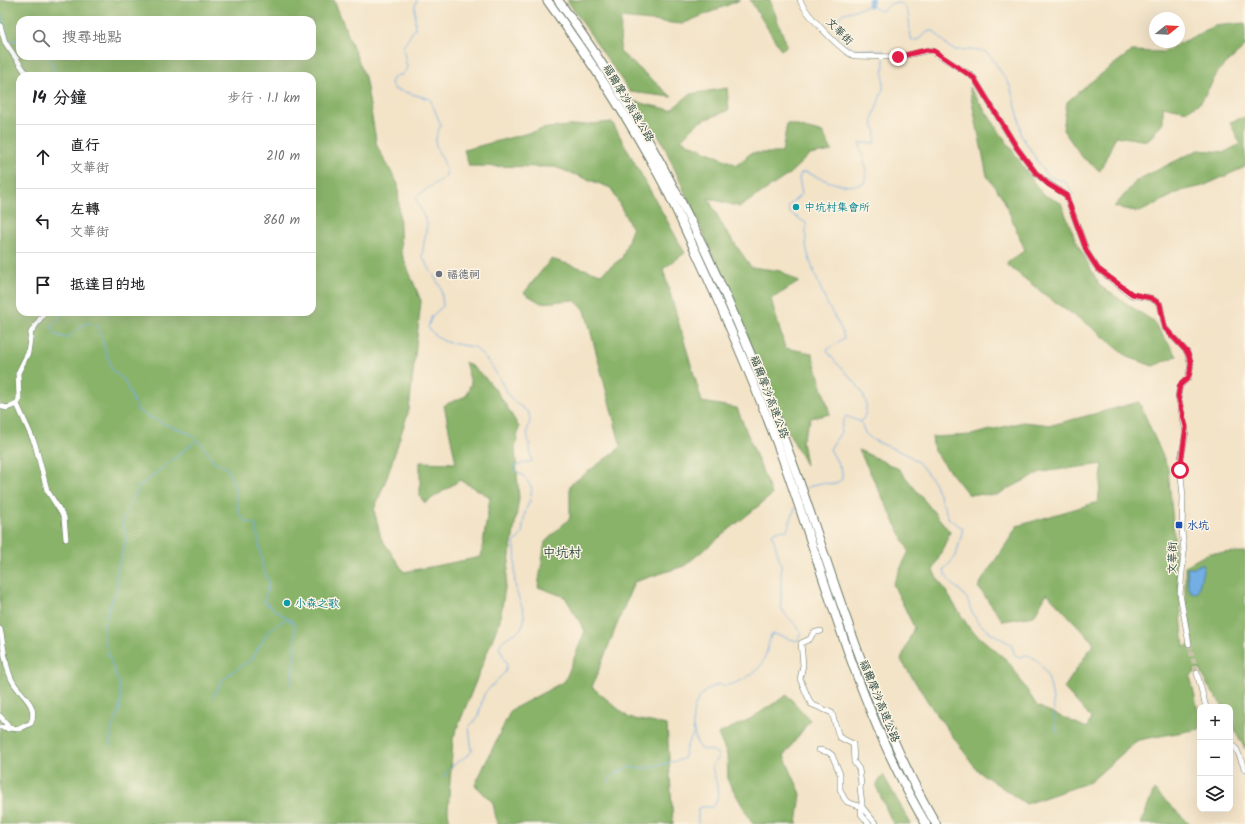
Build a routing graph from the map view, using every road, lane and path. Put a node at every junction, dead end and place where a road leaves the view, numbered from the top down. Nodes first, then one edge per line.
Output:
1 (547, 0) edge
2 (558, 0) edge
3 (800, 0) edge
4 (0, 25) edge
5 (16, 58) edge
6 (17, 60) edge
7 (25, 72) edge
8 (42, 316) edge
9 (17, 404) junction
10 (0, 406) edge
11 (66, 539) dead end
12 (0, 629) edge
13 (821, 632) dead end
14 (1189, 644) tunnel mouth
15 (1197, 673) tunnel mouth
16 (1205, 704) edge
17 (0, 716) edge
18 (0, 727) edge
19 (8, 729) junction
20 (1233, 745) edge
21 (819, 750) dead end
22 (1245, 770) edge
23 (862, 807) junction
24 (869, 824) edge
25 (876, 824) edge
26 (926, 824) edge
27 (936, 824) edge

1 - 26 highway, 福爾摩沙高速公路
2 - 27 highway, 福爾摩沙高速公路
3 - 14 street, 文華街
4 - 5 street
6 - 7 street
8 - 9 street
9 - 10 street
9 - 11 street
12 - 19 street
13 - 23 street
15 - 16 street
17 - 19 street
18 - 19 street
20 - 22 street
21 - 23 street
23 - 24 street
23 - 25 street

